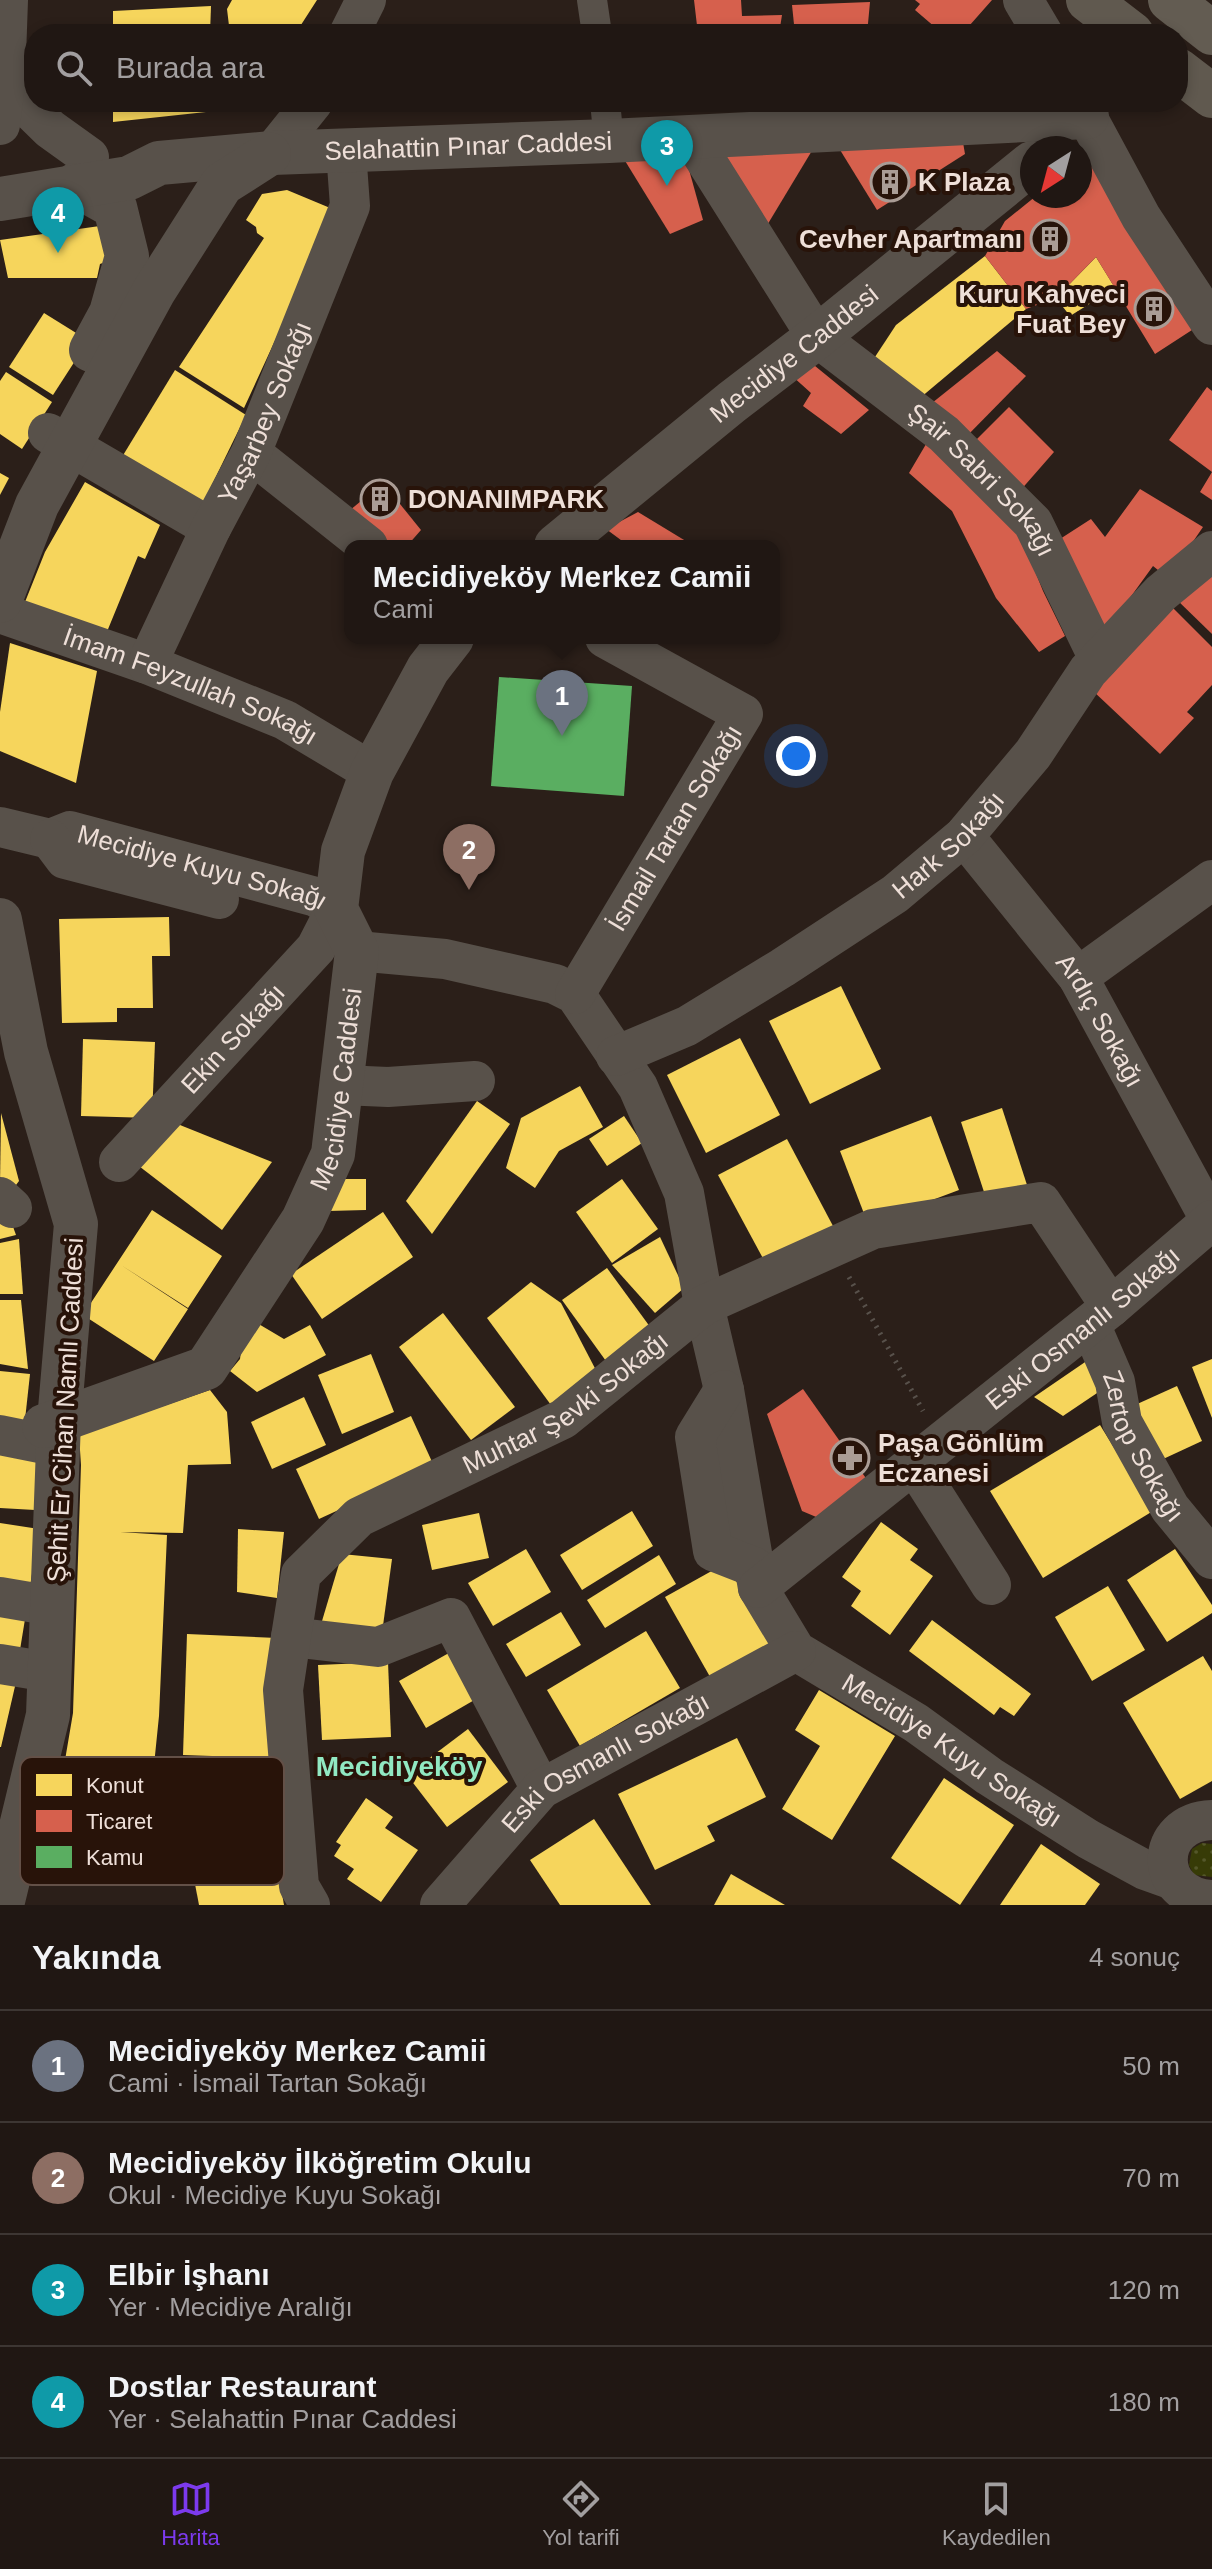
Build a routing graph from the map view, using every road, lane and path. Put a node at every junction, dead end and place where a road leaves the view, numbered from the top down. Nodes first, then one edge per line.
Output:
1 (8, 0) edge
2 (366, 0) edge
3 (592, 0) edge
4 (1023, 0) edge
5 (1088, 0) edge
6 (1170, 0) edge
7 (354, 24) edge
8 (596, 24) edge
9 (1037, 24) edge
10 (1119, 24) edge
11 (1212, 33) edge
12 (1188, 78) edge
13 (5, 85) junction
14 (1212, 96) edge
15 (24, 104) edge
16 (33, 112) edge
17 (305, 112) edge
18 (1054, 112) edge
19 (1081, 112) edge
20 (1084, 112) edge
21 (607, 121) edge
22 (0, 125) edge
23 (1060, 136) edge
24 (691, 137) junction
25 (346, 151) junction
26 (272, 153) junction
27 (82, 171) junction
28 (0, 172) edge
29 (1020, 173) edge
30 (129, 178) junction
31 (0, 199) edge
32 (154, 291) junction
33 (1212, 325) edge
34 (817, 337) junction
35 (58, 439) junction
36 (251, 453) junction
37 (211, 528) junction
38 (360, 540) edge
39 (563, 540) edge
40 (0, 542) edge
41 (1212, 551) edge
42 (0, 601) edge
43 (0, 613) edge
44 (447, 644) edge
45 (616, 644) edge
46 (1099, 659) junction
47 (147, 664) junction
48 (372, 772) junction
49 (0, 827) edge
50 (964, 836) junction
51 (1212, 880) edge
52 (336, 909) junction
53 (0, 920) edge
54 (357, 951) junction
55 (1078, 977) junction
56 (575, 994) junction
57 (0, 1006) edge
58 (13, 1053) edge
59 (616, 1056) junction
60 (475, 1081) dead end
61 (342, 1085) junction
62 (119, 1162) dead end
63 (1211, 1221) edge
64 (833, 1248) junction
65 (704, 1305) junction
66 (1100, 1316) junction
67 (0, 1435) edge
68 (52, 1435) junction
69 (928, 1453) junction
70 (1212, 1559) edge
71 (756, 1578) junction
72 (991, 1585) dead end
73 (30, 1602) edge
74 (291, 1637) junction
75 (796, 1651) junction
76 (25, 1668) edge
77 (32, 1757) edge
78 (20, 1788) edge
79 (541, 1789) junction
80 (1212, 1820) edge
81 (6, 1825) edge
82 (1173, 1880) junction
83 (460, 1898) edge
84 (1209, 1902) edge
85 (2, 1905) edge
86 (310, 1905) edge

1 - 13 street
2 - 7 street
3 - 8 street
4 - 9 street
5 - 10 main road
6 - 11 highway
12 - 14 main road
13 - 15 street
13 - 22 street
16 - 27 street
17 - 26 street
18 - 24 street, Selahattin Pınar Caddesi
19 - 23 street
20 - 33 street
21 - 24 street, Selahattin Pınar Caddesi
21 - 25 street, Selahattin Pınar Caddesi
24 - 34 street
25 - 26 street, Selahattin Pınar Caddesi
25 - 36 street, Yaşarbey Sokağı
26 - 30 street, Selahattin Pınar Caddesi
26 - 32 street
27 - 28 street
27 - 30 street
27 - 31 street
27 - 35 street
29 - 34 street, Mecidiye Caddesi
30 - 32 street
32 - 35 street
34 - 39 street, Mecidiye Caddesi
34 - 46 street, Şair Sabri Sokağı
35 - 37 street
35 - 40 street
35 - 42 street
36 - 37 street, Yaşarbey Sokağı
36 - 38 street
37 - 47 street, Yaşarbey Sokağı
41 - 46 street, Hark Sokağı
43 - 47 street, İmam Feyzullah Sokağı
44 - 48 street
45 - 56 street, İsmail Tartan Sokağı
46 - 50 street, Hark Sokağı
47 - 48 street, İmam Feyzullah Sokağı
48 - 52 street
49 - 52 street, Mecidiye Kuyu Sokağı
50 - 55 street, Ardıç Sokağı
50 - 59 street, Hark Sokağı
51 - 55 street
52 - 54 street, Mecidiye Caddesi
52 - 62 street, Ekin Sokağı
53 - 58 street, Şehit Er Cihan Namlı Caddesi
54 - 56 street
54 - 61 street, Mecidiye Caddesi
55 - 63 street, Ardıç Sokağı
56 - 59 street
57 - 58 street, Şehit Er Cihan Namlı Caddesi
58 - 68 street, Şehit Er Cihan Namlı Caddesi
59 - 65 street
60 - 61 street
61 - 68 street, Mecidiye Caddesi
63 - 66 street, Eski Osmanlı Sokağı
64 - 65 street, Muhtar Şevki Sokağı
64 - 66 street, Muhtar Şevki Sokağı
64 - 69 path
65 - 71 street, Mecidiye Kuyu Sokağı
65 - 74 street, Muhtar Şevki Sokağı
66 - 69 street, Eski Osmanlı Sokağı
66 - 70 street, Zertop Sokağı
67 - 68 street
68 - 73 street, Şehit Er Cihan Namlı Caddesi
69 - 71 street, Eski Osmanlı Sokağı
69 - 72 street
71 - 75 street, Mecidiye Kuyu Sokağı
73 - 76 street, Şehit Er Cihan Namlı Caddesi
74 - 79 street
74 - 86 street, Muhtar Şevki Sokağı
75 - 79 street, Eski Osmanlı Sokağı
75 - 82 street, Mecidiye Kuyu Sokağı
76 - 77 street, Şehit Er Cihan Namlı Caddesi
78 - 81 street, Şehit Er Cihan Namlı Caddesi
79 - 83 street, Eski Osmanlı Sokağı
80 - 82 street
81 - 85 street, Şehit Er Cihan Namlı Caddesi
82 - 84 street, Mecidiye Kuyu Sokağı

